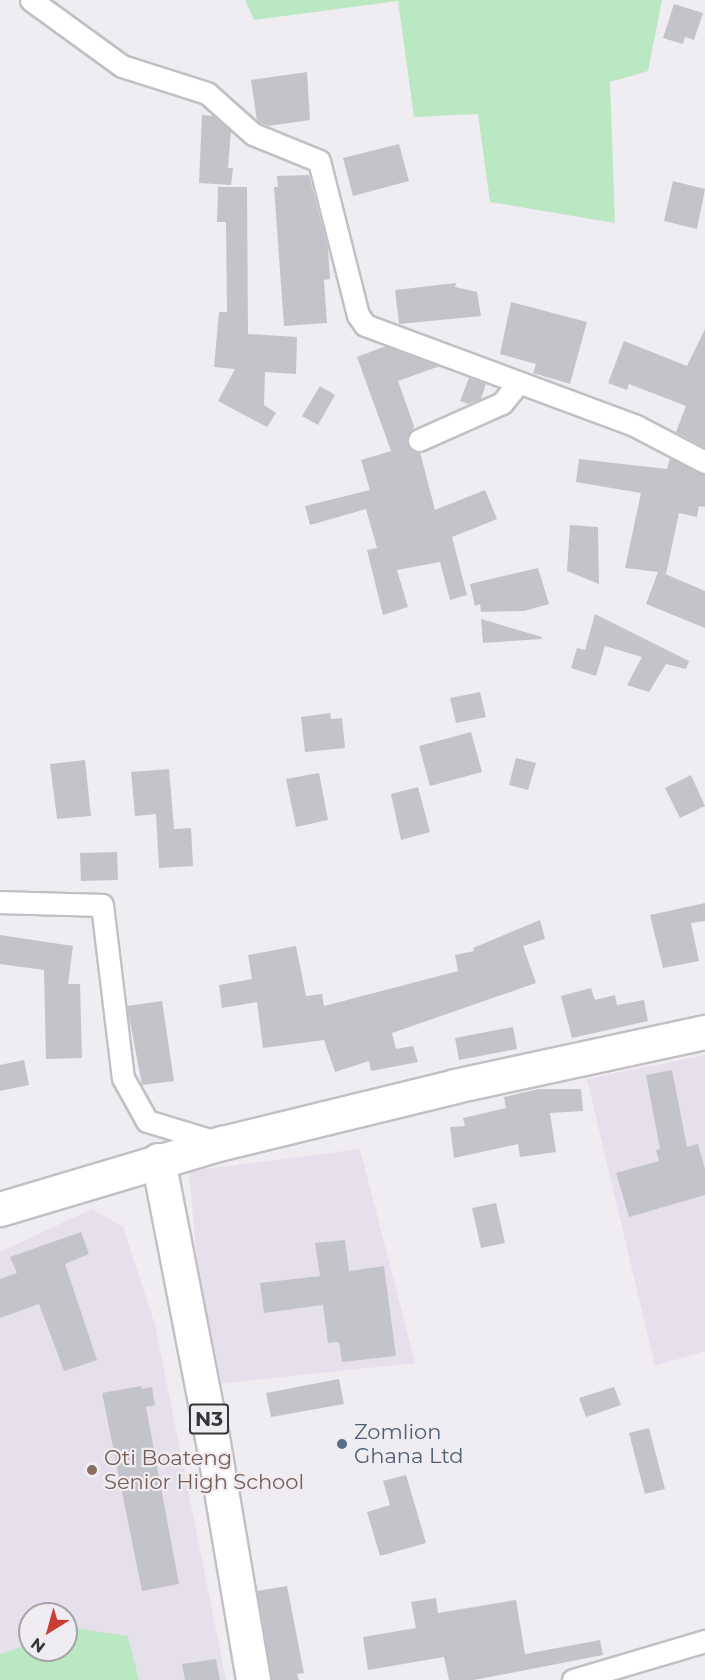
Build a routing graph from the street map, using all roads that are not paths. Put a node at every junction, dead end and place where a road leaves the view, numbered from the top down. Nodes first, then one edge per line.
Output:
1 (32, 0) edge
2 (518, 383) junction
3 (419, 440) dead end
4 (705, 462) edge
5 (0, 902) edge
6 (705, 1032) edge
7 (222, 1143) junction
8 (158, 1160) junction
9 (0, 1209) edge
10 (705, 1641) edge
11 (253, 1680) edge
12 (573, 1680) edge

1 - 2 street
2 - 3 street
2 - 4 street
5 - 7 street
6 - 7 main road
7 - 8 main road
8 - 9 main road
8 - 11 main road, N3
10 - 12 street

